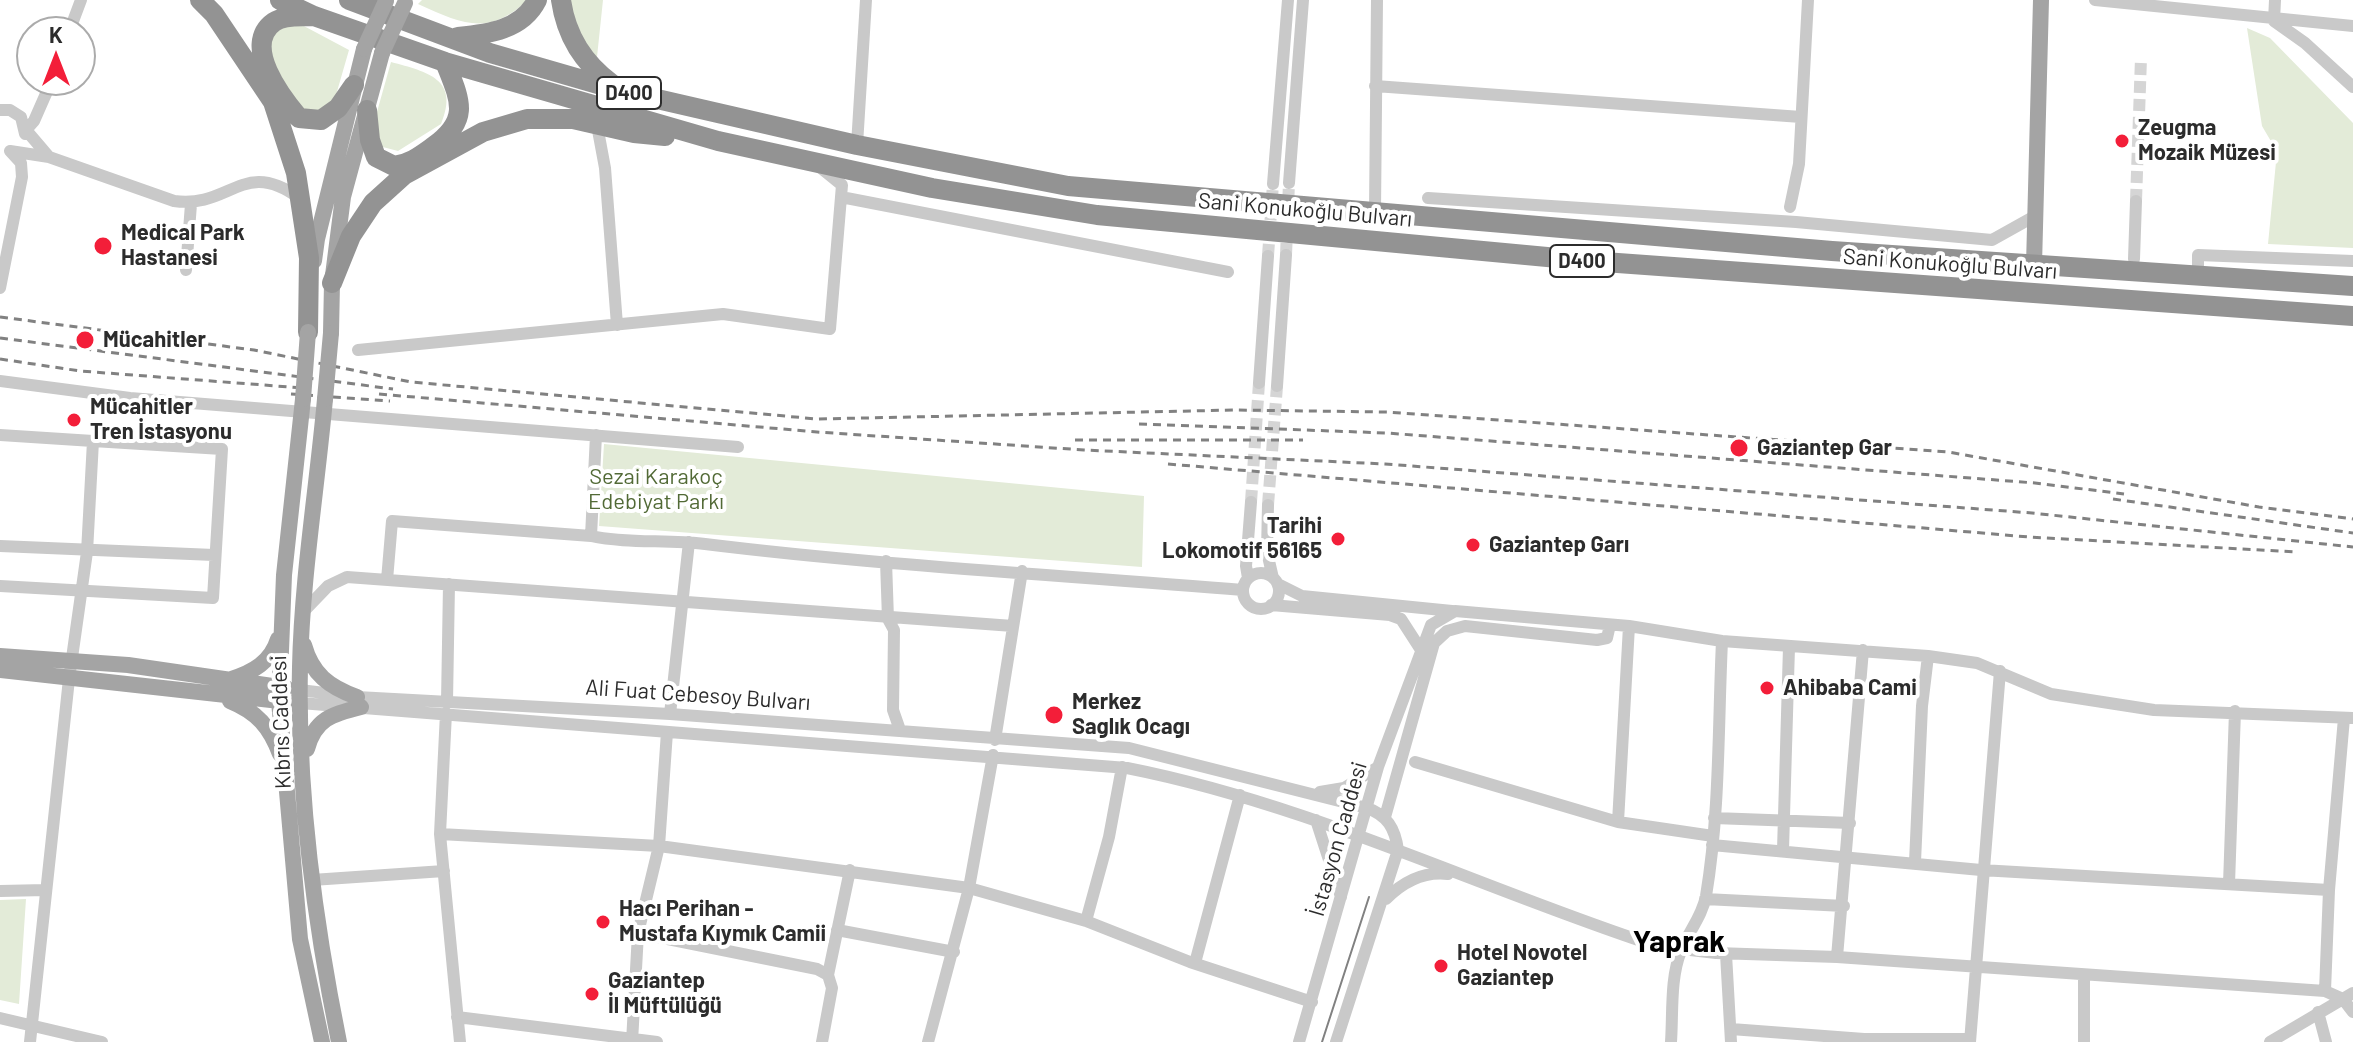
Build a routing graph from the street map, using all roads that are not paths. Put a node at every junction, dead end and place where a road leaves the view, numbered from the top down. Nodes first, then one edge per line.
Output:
1 (200, 0) edge
2 (280, 0) edge
3 (349, 0) edge
4 (537, 0) edge
5 (561, 0) edge
6 (866, 0) edge
7 (1288, 0) edge
8 (1303, 0) edge
9 (1377, 0) edge
10 (1808, 0) edge
11 (2041, 0) edge
12 (2095, 0) edge
13 (2275, 0) edge
14 (387, 1) edge
15 (406, 2) edge
16 (314, 16) junction
17 (2274, 21) junction
18 (2353, 26) edge
19 (451, 38) junction
20 (445, 62) junction
21 (354, 85) junction
22 (1375, 86) junction
23 (2353, 87) edge
24 (621, 91) junction
25 (38, 96) edge
26 (44, 96) edge
27 (3, 110) edge
28 (367, 110) junction
29 (1801, 117) junction
30 (597, 125) junction
31 (26, 130) junction
32 (718, 141) junction
33 (857, 145) junction
34 (5, 151) edge
35 (49, 157) junction
36 (815, 163) junction
37 (1289, 183) tunnel mouth
38 (1273, 184) tunnel mouth
39 (841, 197) junction
40 (299, 198) junction
41 (1428, 198) dead end
42 (2136, 201) tunnel mouth
43 (191, 204) junction
44 (1790, 207) dead end
45 (1375, 212) junction
46 (2035, 216) junction
47 (1286, 255) tunnel mouth
48 (1268, 256) tunnel mouth
49 (2134, 259) dead end
50 (2353, 261) edge
51 (2034, 265) junction
52 (186, 270) dead end
53 (1228, 272) dead end
54 (2198, 276) junction
55 (332, 283) junction
56 (2353, 286) edge
57 (0, 288) edge
58 (2353, 316) edge
59 (617, 325) junction
60 (308, 332) junction
61 (358, 350) dead end
62 (0, 381) edge
63 (1259, 383) tunnel mouth
64 (1277, 386) tunnel mouth
65 (303, 405) junction
66 (324, 406) junction
67 (0, 435) edge
68 (596, 435) junction
69 (93, 441) junction
70 (738, 447) dead end
71 (1251, 502) tunnel mouth
72 (1268, 505) tunnel mouth
73 (591, 536) junction
74 (689, 542) junction
75 (0, 546) edge
76 (87, 552) junction
77 (214, 555) junction
78 (886, 561) junction
79 (1022, 571) junction
80 (387, 580) junction
81 (1276, 581) junction
82 (449, 584) junction
83 (1246, 584) junction
84 (0, 586) edge
85 (81, 593) junction
86 (681, 600) junction
87 (1271, 605) junction
88 (304, 611) junction
89 (1455, 611) junction
90 (888, 619) junction
91 (1610, 625) junction
92 (1013, 626) junction
93 (1629, 626) junction
94 (280, 629) junction
95 (301, 634) junction
96 (1722, 641) junction
97 (1789, 647) junction
98 (1421, 650) junction
99 (1863, 650) junction
100 (0, 656) edge
101 (1928, 656) junction
102 (0, 670) edge
103 (71, 671) junction
104 (2000, 671) junction
105 (230, 679) junction
106 (279, 694) junction
107 (217, 695) junction
108 (300, 696) junction
109 (359, 702) junction
110 (446, 708) junction
111 (2235, 711) junction
112 (670, 714) junction
113 (2349, 718) edge
114 (900, 730) junction
115 (667, 732) junction
116 (995, 740) junction
117 (993, 755) junction
118 (1415, 762) dead end
119 (1122, 767) junction
120 (1378, 767) junction
121 (286, 771) junction
122 (304, 771) junction
123 (1314, 793) junction
124 (1240, 795) junction
125 (1367, 808) junction
126 (1385, 817) junction
127 (1714, 818) junction
128 (1316, 820) junction
129 (1783, 820) junction
130 (1618, 822) junction
131 (1850, 823) junction
132 (440, 834) junction
133 (1359, 836) junction
134 (1713, 841) junction
135 (659, 846) junction
136 (1398, 850) junction
137 (1783, 850) junction
138 (1847, 856) junction
139 (1915, 862) junction
140 (850, 870) junction
141 (1981, 870) junction
142 (444, 871) junction
143 (1463, 876) junction
144 (312, 880) junction
145 (2229, 884) junction
146 (969, 888) junction
147 (46, 890) junction
148 (2329, 890) junction
149 (0, 891) edge
150 (1342, 899) junction
151 (1705, 899) junction
152 (1381, 904) junction
153 (1844, 906) junction
154 (1086, 921) junction
155 (837, 930) junction
156 (638, 933) junction
157 (1681, 950) junction
158 (954, 952) junction
159 (1726, 954) junction
160 (1837, 957) junction
161 (1195, 963) junction
162 (1975, 967) junction
163 (828, 975) junction
164 (2084, 976) junction
165 (2325, 991) junction
166 (2348, 996) edge
167 (1312, 1002) junction
168 (2318, 1012) junction
169 (2353, 1012) edge
170 (457, 1017) junction
171 (0, 1018) edge
172 (30, 1025) junction
173 (1731, 1036) edge
174 (633, 1040) edge
175 (1970, 1040) edge
176 (30, 1042) edge
177 (102, 1042) edge
178 (322, 1042) edge
179 (339, 1042) edge
180 (460, 1042) edge
181 (657, 1042) edge
182 (822, 1042) edge
183 (928, 1042) edge
184 (1299, 1042) edge
185 (1336, 1042) edge
186 (1671, 1042) edge
187 (2084, 1042) edge
188 (2270, 1042) edge
189 (2326, 1042) edge

1 - 40 highway
2 - 16 highway, Sani Konukoğlu Bulvarı / D400
3 - 19 highway, Sani Konukoğlu Bulvarı / D400
4 - 19 highway
5 - 24 highway
6 - 33 street
7 - 38 street
8 - 37 street
9 - 22 street
10 - 29 street
11 - 46 main road
12 - 17 street
13 - 17 street
14 - 21 main road, bridge
15 - 28 main road, Kıbrıs Caddesi, bridge
16 - 20 highway, Sani Konukoğlu Bulvarı / D400
16 - 21 highway
17 - 18 street
17 - 23 street
19 - 24 highway, Sani Konukoğlu Bulvarı / D400
20 - 28 highway
20 - 32 highway, Sani Konukoğlu Bulvarı / D400
21 - 60 main road
22 - 29 street
22 - 45 street
24 - 33 highway, Sani Konukoğlu Bulvarı / D400
25 - 27 street
26 - 31 street
27 - 31 street
28 - 55 main road, Kıbrıs Caddesi
29 - 44 street
30 - 32 highway
30 - 55 highway
30 - 59 street
31 - 34 street
31 - 35 street
32 - 36 highway, Sani Konukoğlu Bulvarı / D400
33 - 45 highway, Sani Konukoğlu Bulvarı / D400
34 - 35 street
34 - 57 street
35 - 43 street
36 - 39 street
36 - 58 highway, Sani Konukoğlu Bulvarı / D400
39 - 53 street
39 - 59 street
40 - 43 street
40 - 60 highway
41 - 46 street
42 - 49 street
43 - 52 street
45 - 51 highway, Sani Konukoğlu Bulvarı / D400
46 - 51 main road
47 - 64 street
48 - 63 street
50 - 54 street
51 - 54 highway, Sani Konukoğlu Bulvarı / D400
54 - 56 highway, Sani Konukoğlu Bulvarı / D400
55 - 66 main road, Kıbrıs Caddesi, bridge
59 - 61 street
60 - 65 main road, bridge
62 - 65 street
65 - 66 street
65 - 94 main road
66 - 68 street
66 - 88 main road, Kıbrıs Caddesi
67 - 69 street
68 - 70 street
68 - 73 street
69 - 76 street
69 - 77 street
71 - 83 street
72 - 81 street
73 - 74 street
73 - 80 street
74 - 78 street
74 - 86 street
75 - 76 street
76 - 77 street
76 - 85 street
77 - 85 street
78 - 79 street
78 - 90 street
79 - 83 street
79 - 92 street
80 - 82 street
80 - 88 street
81 - 83 street
81 - 87 street
81 - 89 street
82 - 86 street
82 - 110 street
83 - 87 street
84 - 85 street
85 - 103 street
86 - 90 street
86 - 112 street
87 - 98 street
88 - 95 main road, Kıbrıs Caddesi
89 - 91 street
89 - 98 street, İstasyon Caddesi
90 - 92 street
90 - 114 street
91 - 93 street
91 - 126 street
92 - 116 street
93 - 96 street
93 - 130 street
94 - 105 main road
94 - 106 main road
95 - 108 main road, Kıbrıs Caddesi
95 - 109 main road
96 - 97 street
96 - 127 street
97 - 99 street
97 - 129 street
98 - 120 street, İstasyon Caddesi
99 - 101 street
99 - 131 street
100 - 103 main road, Ali Fuat Cebesoy Bulvarı
101 - 104 street
101 - 139 street
102 - 103 main road
103 - 105 main road, Ali Fuat Cebesoy Bulvarı
103 - 107 main road
103 - 147 street
104 - 111 street
104 - 141 street
105 - 106 main road, Ali Fuat Cebesoy Bulvarı
106 - 107 main road
106 - 108 main road, Ali Fuat Cebesoy Bulvarı
106 - 121 main road
107 - 121 main road
108 - 109 street, Ali Fuat Cebesoy Bulvarı
108 - 122 main road, Kıbrıs Caddesi
109 - 110 street, Ali Fuat Cebesoy Bulvarı
109 - 122 main road
110 - 112 street, Ali Fuat Cebesoy Bulvarı
110 - 115 street
110 - 132 street
111 - 113 street
111 - 145 street
112 - 114 street, Ali Fuat Cebesoy Bulvarı
113 - 148 street
114 - 116 street, Ali Fuat Cebesoy Bulvarı
115 - 117 street
115 - 135 street
116 - 123 street, Ali Fuat Cebesoy Bulvarı
117 - 119 street
117 - 146 street
118 - 130 street
119 - 124 street
119 - 154 street
120 - 123 street
120 - 125 street, İstasyon Caddesi
121 - 178 main road
122 - 144 main road, Kıbrıs Caddesi
123 - 125 street, Ali Fuat Cebesoy Bulvarı
124 - 128 street
124 - 161 street
125 - 126 street, Ali Fuat Cebesoy Bulvarı
125 - 133 street, İstasyon Caddesi
126 - 136 street, İstasyon Caddesi
127 - 129 street
127 - 134 street
128 - 133 street
128 - 150 street
129 - 131 street
129 - 137 street
130 - 134 street
131 - 138 street
132 - 135 street
132 - 142 street
133 - 136 street
133 - 150 street, İstasyon Caddesi
134 - 137 street
134 - 151 street
135 - 140 street
135 - 156 street
136 - 143 street
136 - 152 street
137 - 138 street
138 - 139 street
138 - 153 street
139 - 141 street
140 - 146 street
140 - 155 street
141 - 145 street
141 - 162 street
142 - 144 street
142 - 170 street
143 - 152 street
143 - 157 street
144 - 179 main road, Kıbrıs Caddesi
145 - 148 street
146 - 154 street
146 - 158 street
147 - 149 street
147 - 172 street
148 - 165 street
150 - 167 street, İstasyon Caddesi
151 - 153 street
151 - 157 street
152 - 185 street
153 - 160 street
154 - 161 street
155 - 158 street
155 - 163 street
156 - 163 street
156 - 174 street
157 - 159 street
157 - 186 street
158 - 183 street
159 - 160 street
159 - 173 street
160 - 162 street
161 - 167 street
162 - 164 street
162 - 175 street
163 - 182 street
164 - 165 street
164 - 187 street
165 - 166 street
166 - 168 street
166 - 169 street
167 - 184 street, İstasyon Caddesi
168 - 188 street
168 - 189 street
170 - 174 street
170 - 180 street
171 - 172 street
172 - 176 street
172 - 177 street
173 - 175 street
174 - 181 street

